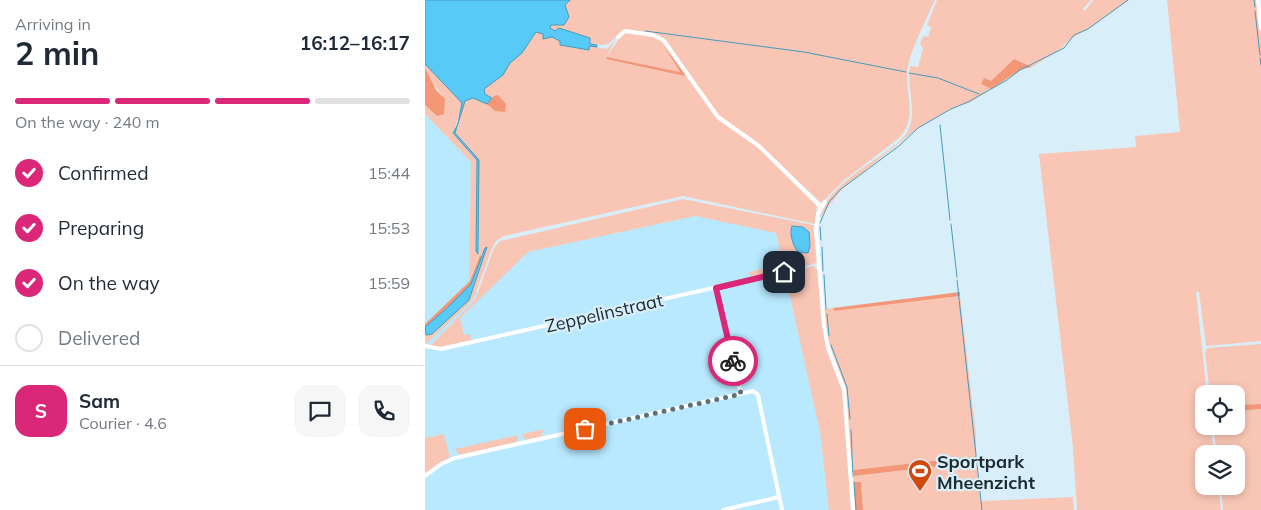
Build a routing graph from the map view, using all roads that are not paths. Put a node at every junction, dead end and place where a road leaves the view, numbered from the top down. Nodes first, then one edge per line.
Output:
1 (1258, 0) edge
2 (1261, 28) edge
3 (618, 37) dead end
4 (825, 202) dead end
5 (821, 206) junction
6 (784, 272) dead end
7 (716, 288) junction
8 (425, 346) edge
9 (741, 394) junction
10 (425, 476) edge
11 (779, 497) junction
12 (723, 510) edge
13 (782, 510) edge
14 (853, 510) edge

1 - 2 street
3 - 5 street
4 - 5 street
5 - 14 street
6 - 7 street, Zeppelinstraat
7 - 8 street, Zeppelinstraat
7 - 9 street
9 - 10 street
9 - 11 street
11 - 12 street
11 - 13 street

